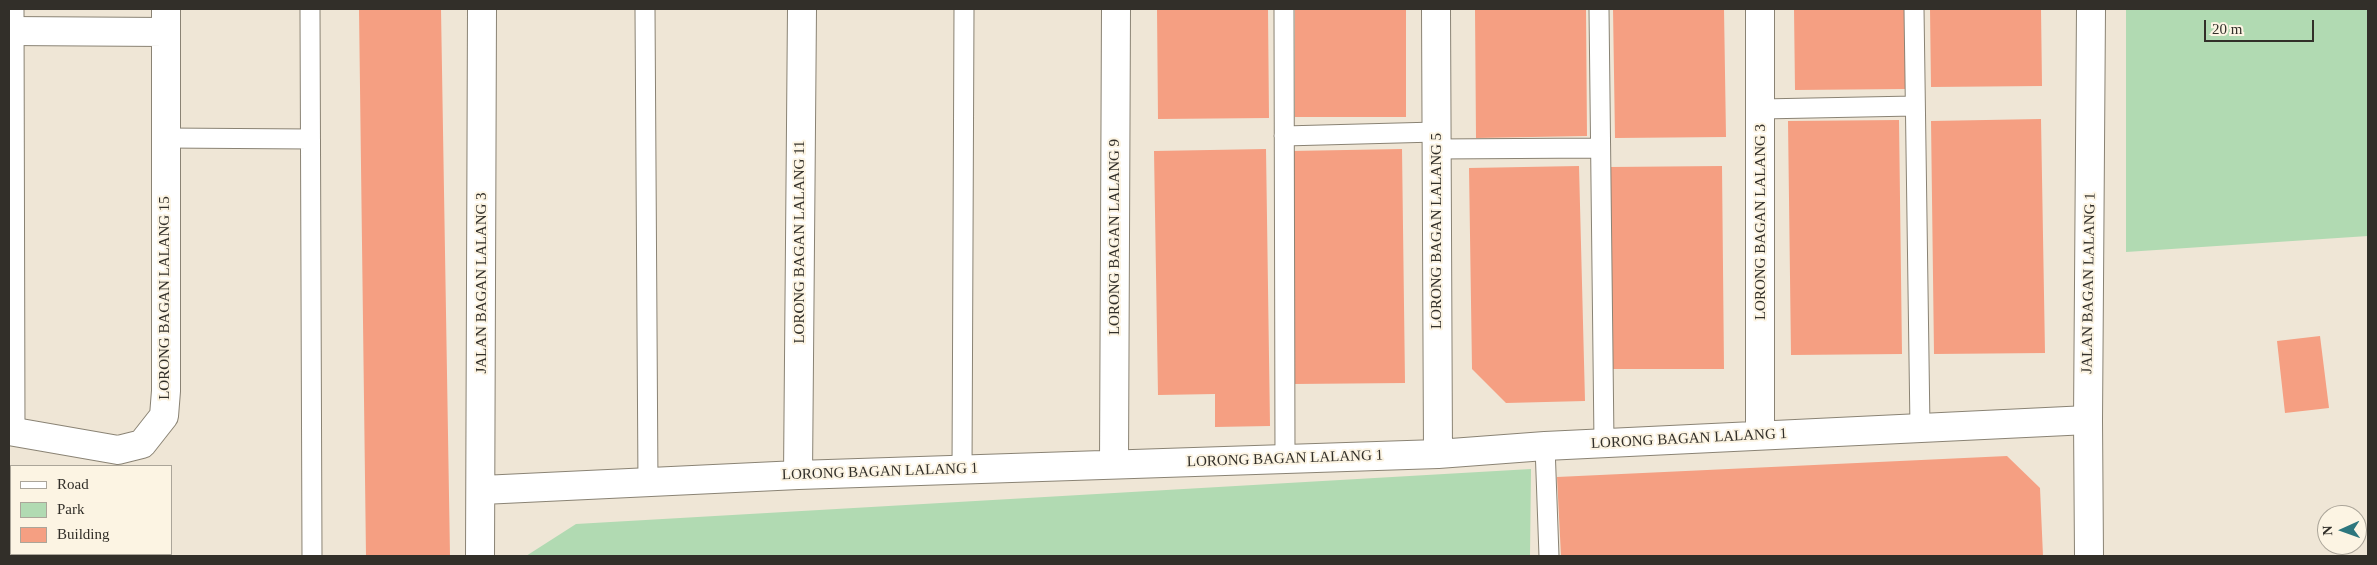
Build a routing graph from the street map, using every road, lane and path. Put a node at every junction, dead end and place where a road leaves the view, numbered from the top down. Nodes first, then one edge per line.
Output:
1 (310, 9) edge
2 (482, 9) edge
3 (645, 9) edge
4 (802, 9) edge
5 (964, 9) edge
6 (1116, 9) edge
7 (1284, 9) edge
8 (1436, 9) edge
9 (1599, 9) edge
10 (1760, 9) edge
11 (1914, 9) edge
12 (2091, 9) edge
13 (166, 21) edge
14 (12, 24) edge
15 (1914, 106) junction
16 (1761, 109) junction
17 (1284, 136) junction
18 (165, 138) junction
19 (310, 139) junction
20 (1436, 141) junction
21 (1599, 148) junction
22 (11, 180) edge
23 (2088, 420) junction
24 (1920, 428) junction
25 (12, 432) edge
26 (1760, 435) junction
27 (1604, 443) junction
28 (1545, 446) junction
29 (1438, 454) junction
30 (1285, 458) junction
31 (1114, 464) junction
32 (962, 469) junction
33 (798, 475) junction
34 (648, 484) junction
35 (482, 490) junction
36 (312, 556) edge
37 (480, 556) edge
38 (1549, 556) edge
39 (2089, 556) edge

1 - 19 lane
2 - 35 street, JALAN BAGAN LALANG 3
3 - 34 lane
4 - 33 street, LORONG BAGAN LALANG 11
5 - 32 lane
6 - 31 street, LORONG BAGAN LALANG 9
7 - 17 lane
8 - 20 street, LORONG BAGAN LALANG 5
9 - 21 lane
10 - 16 street, LORONG BAGAN LALANG 3
11 - 15 lane
12 - 23 street, JALAN BAGAN LALANG 1
13 - 14 street
13 - 18 street, LORONG BAGAN LALANG 15
14 - 22 lane
15 - 16 lane
15 - 24 lane
16 - 26 street, LORONG BAGAN LALANG 3
17 - 20 lane
17 - 30 lane
18 - 19 lane
18 - 25 street, LORONG BAGAN LALANG 15
19 - 36 lane
20 - 21 lane
20 - 29 street, LORONG BAGAN LALANG 5
21 - 27 lane
22 - 25 lane
23 - 24 street, LORONG BAGAN LALANG 1
23 - 39 street, JALAN BAGAN LALANG 1
24 - 26 street, LORONG BAGAN LALANG 1
26 - 27 street, LORONG BAGAN LALANG 1
27 - 28 street, LORONG BAGAN LALANG 1
28 - 29 street, LORONG BAGAN LALANG 1
28 - 38 lane
29 - 30 street, LORONG BAGAN LALANG 1
30 - 31 street, LORONG BAGAN LALANG 1
31 - 32 street, LORONG BAGAN LALANG 1
32 - 33 street, LORONG BAGAN LALANG 1
33 - 34 street, LORONG BAGAN LALANG 1
34 - 35 street, LORONG BAGAN LALANG 1
35 - 37 street, JALAN BAGAN LALANG 3

